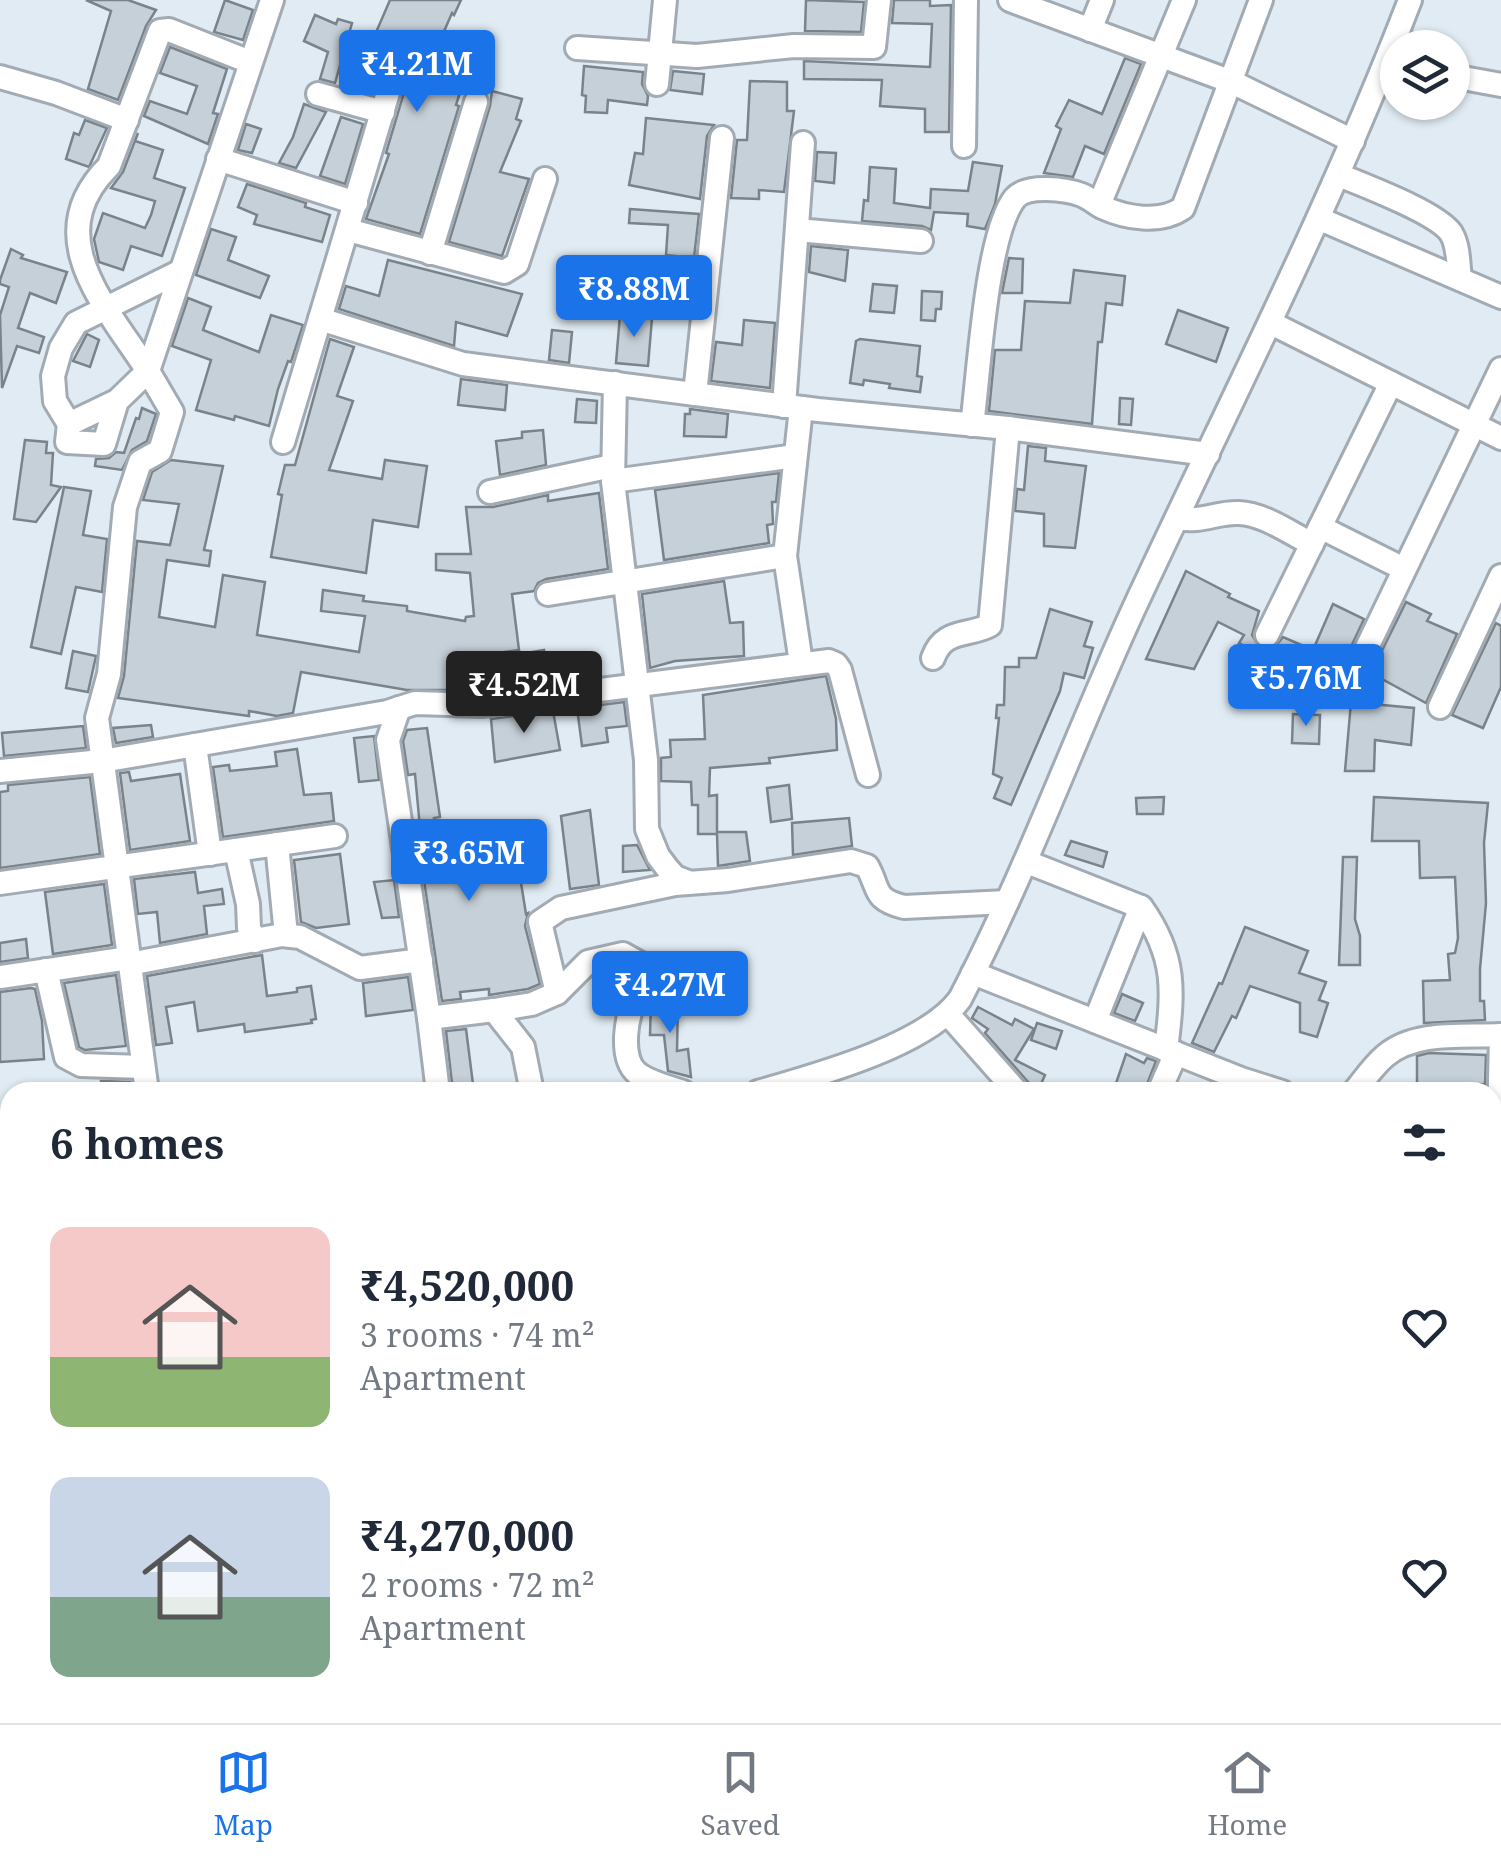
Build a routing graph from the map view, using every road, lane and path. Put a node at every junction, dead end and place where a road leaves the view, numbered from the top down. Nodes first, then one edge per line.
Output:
1 (272, 0) edge
2 (665, 0) edge
3 (879, 0) edge
4 (966, 0) edge
5 (1010, 0) edge
6 (1102, 0) edge
7 (1184, 0) edge
8 (1261, 0) edge
9 (1410, 0) edge
10 (1090, 30) junction
11 (1401, 30) edge
12 (577, 48) dead end
13 (660, 55) junction
14 (400, 56) dead end
15 (1162, 56) junction
16 (250, 62) junction
17 (0, 77) edge
18 (1470, 79) edge
19 (1232, 82) junction
20 (658, 84) dead end
21 (1501, 85) edge
22 (1380, 86) edge
23 (318, 94) dead end
24 (476, 102) dead end
25 (383, 112) junction
26 (126, 120) junction
27 (722, 138) dead end
28 (1353, 141) junction
29 (804, 143) dead end
30 (964, 146) dead end
31 (218, 159) junction
32 (1339, 175) junction
33 (545, 179) dead end
34 (356, 203) junction
35 (1099, 205) junction
36 (1320, 219) junction
37 (348, 230) junction
38 (797, 230) junction
39 (921, 241) dead end
40 (430, 253) junction
41 (181, 271) junction
42 (1460, 279) junction
43 (1501, 296) edge
44 (107, 308) junction
45 (320, 319) junction
46 (1270, 323) junction
47 (1501, 369) edge
48 (148, 370) junction
49 (1391, 383) junction
50 (615, 384) junction
51 (694, 394) junction
52 (117, 402) junction
53 (793, 407) junction
54 (70, 424) junction
55 (972, 425) junction
56 (1474, 425) junction
57 (1008, 428) junction
58 (1501, 438) edge
59 (282, 442) dead end
60 (1208, 454) junction
61 (796, 456) junction
62 (613, 473) junction
63 (490, 492) dead end
64 (1177, 518) junction
65 (1316, 535) junction
66 (785, 556) junction
67 (1404, 569) junction
68 (1501, 576) edge
69 (625, 581) junction
70 (548, 594) dead end
71 (1495, 606) edge
72 (1267, 635) dead end
73 (933, 658) dead end
74 (801, 663) junction
75 (637, 684) junction
76 (1348, 686) dead end
77 (1440, 707) dead end
78 (400, 708) junction
79 (195, 745) junction
80 (102, 761) junction
81 (0, 770) edge
82 (868, 775) dead end
83 (335, 836) dead end
84 (277, 844) junction
85 (236, 850) junction
86 (210, 854) junction
87 (1028, 862) junction
88 (116, 868) junction
89 (688, 882) junction
90 (0, 883) edge
91 (1007, 902) junction
92 (1141, 907) junction
93 (286, 935) junction
94 (255, 941) junction
95 (420, 960) junction
96 (129, 961) junction
97 (46, 970) junction
98 (973, 973) junction
99 (0, 976) edge
100 (557, 993) junction
101 (494, 1010) junction
102 (948, 1014) junction
103 (429, 1018) junction
104 (1095, 1021) junction
105 (1501, 1035) edge
106 (1171, 1052) junction
107 (143, 1067) junction
108 (145, 1082) edge
109 (437, 1082) edge
110 (530, 1082) edge
111 (655, 1082) edge
112 (791, 1082) edge
113 (1009, 1082) edge
114 (1162, 1082) edge
115 (1254, 1082) edge
116 (1362, 1082) edge
117 (1500, 1082) edge

1 - 16 street
2 - 13 street
3 - 13 street
4 - 30 street
5 - 10 street
6 - 10 street
7 - 15 street
8 - 19 street
9 - 11 street
10 - 15 street
12 - 13 street
13 - 20 street
14 - 25 street
15 - 19 street
15 - 35 street
16 - 26 street
16 - 31 street
17 - 26 street
18 - 21 street
19 - 28 street
19 - 35 street
22 - 28 street
23 - 25 street
24 - 40 street
25 - 34 street
26 - 44 street
27 - 51 street
28 - 32 street
29 - 38 street
31 - 34 street
31 - 41 street
32 - 36 street
32 - 42 street
33 - 40 street
34 - 37 street
35 - 55 street
36 - 42 street
36 - 46 street
37 - 40 street
37 - 45 street
38 - 39 street
38 - 53 street
41 - 44 street
41 - 48 street
42 - 43 street
44 - 48 street
44 - 54 street
45 - 50 street
45 - 59 street
46 - 49 street
46 - 60 street
47 - 56 street
48 - 52 street
48 - 80 street
49 - 56 street
49 - 65 street
50 - 51 street
50 - 62 street
51 - 53 street
52 - 54 street
52 - 54 street
53 - 55 street
53 - 61 street
55 - 57 street
56 - 58 street
56 - 67 street
57 - 60 street
57 - 73 street
60 - 64 street
61 - 62 street
61 - 66 street
62 - 63 street
62 - 69 street
64 - 65 street
64 - 87 street
65 - 67 street
65 - 72 street
66 - 69 street
66 - 74 street
67 - 76 street
68 - 71 street
69 - 70 street
69 - 75 street
71 - 77 street
74 - 75 street
74 - 82 street
75 - 78 street
75 - 89 street
78 - 79 street
78 - 95 street
79 - 80 street
79 - 86 street
80 - 81 street
80 - 88 street
83 - 84 street
84 - 85 street
84 - 93 street
85 - 86 street
85 - 94 street
86 - 88 street
87 - 91 street
87 - 92 street
88 - 90 street
88 - 96 street
89 - 91 street
89 - 100 street
91 - 98 street
92 - 104 street
92 - 106 street
93 - 94 street
93 - 95 street
94 - 96 street
95 - 103 street
96 - 97 street
96 - 107 street
97 - 99 street
97 - 107 street
98 - 102 street
98 - 104 street
100 - 101 street
100 - 111 street
101 - 103 street
101 - 110 street
102 - 112 street
102 - 113 street
103 - 109 street
104 - 106 street
105 - 116 street
105 - 117 street
106 - 114 street
106 - 115 street
107 - 108 street

